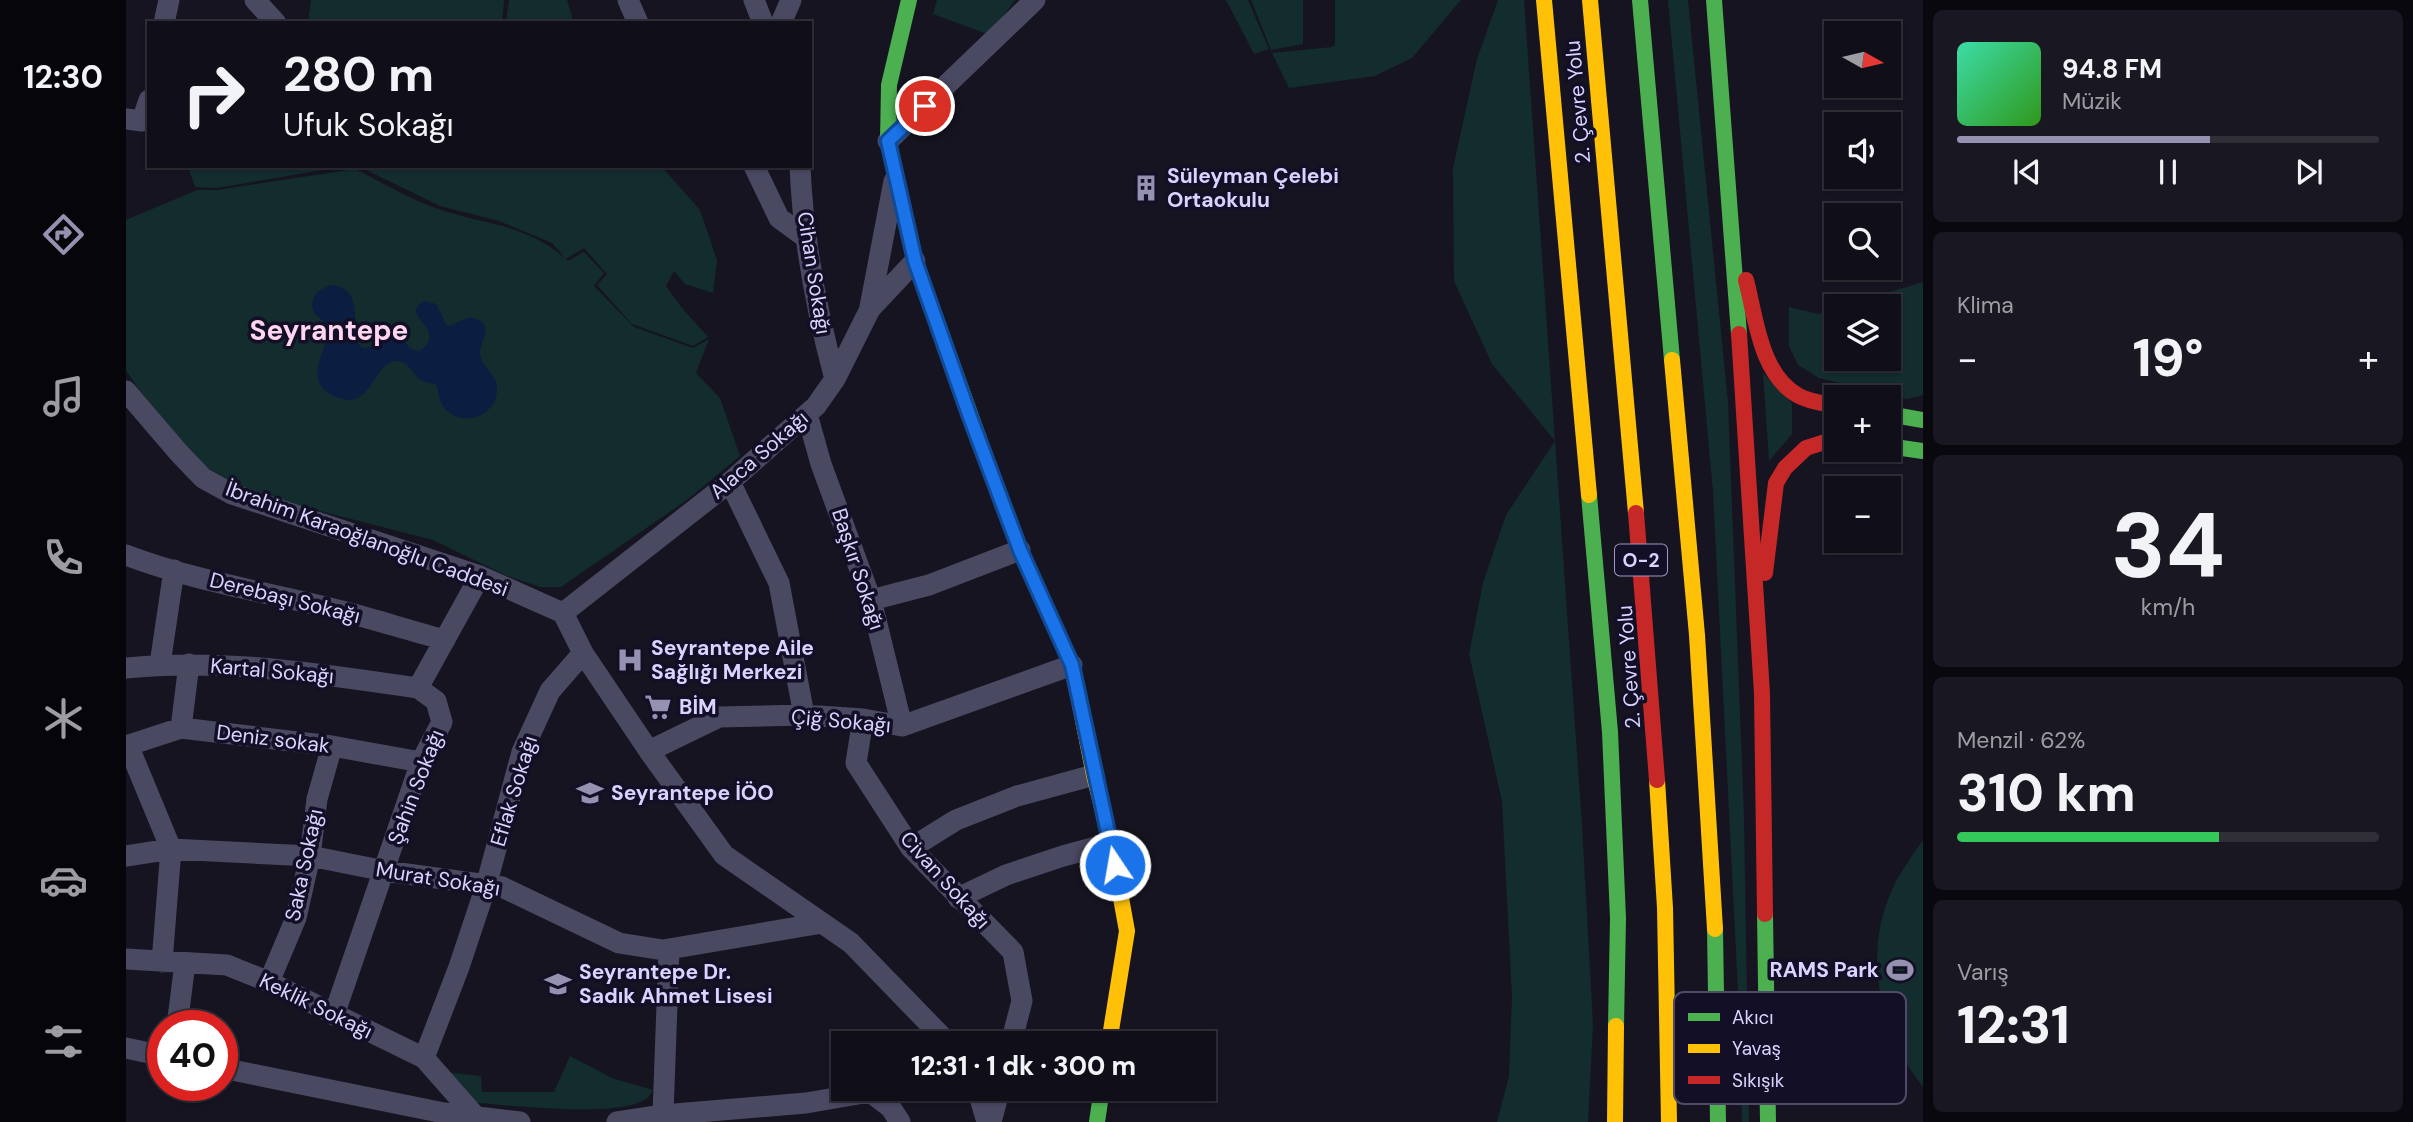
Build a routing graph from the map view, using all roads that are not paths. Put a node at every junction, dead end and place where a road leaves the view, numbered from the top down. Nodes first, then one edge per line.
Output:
1 (169, 0) edge
2 (255, 0) edge
3 (628, 0) edge
4 (754, 0) edge
5 (791, 0) edge
6 (909, 0) edge
7 (1035, 0) edge
8 (1544, 0) edge
9 (1590, 0) edge
10 (1640, 0) edge
11 (1714, 0) edge
12 (164, 21) edge
13 (274, 21) edge
14 (637, 21) edge
15 (762, 21) edge
16 (782, 21) edge
17 (1735, 64) dead end
18 (147, 106) edge
19 (126, 119) edge
20 (888, 141) junction
21 (755, 168) edge
22 (800, 168) edge
23 (1727, 169) junction
24 (895, 175) junction
25 (805, 237) junction
26 (1732, 238) junction
27 (915, 261) junction
28 (870, 309) junction
29 (835, 379) junction
30 (126, 391) edge
31 (1808, 399) junction
32 (1824, 403) edge
33 (807, 414) junction
34 (1901, 416) edge
35 (1923, 420) edge
36 (1824, 442) edge
37 (1806, 448) junction
38 (1901, 448) edge
39 (1923, 451) edge
40 (730, 482) junction
41 (1020, 550) junction
42 (126, 555) edge
43 (174, 570) junction
44 (480, 576) junction
45 (871, 600) junction
46 (563, 613) junction
47 (1759, 630) junction
48 (445, 640) junction
49 (583, 653) junction
50 (160, 664) junction
51 (189, 664) junction
52 (1072, 665) junction
53 (126, 668) edge
54 (418, 688) junction
55 (804, 715) junction
56 (863, 719) junction
57 (902, 726) junction
58 (181, 729) junction
59 (127, 746) edge
60 (332, 746) junction
61 (649, 751) junction
62 (421, 762) junction
63 (1094, 775) junction
64 (1111, 843) junction
65 (911, 848) junction
66 (171, 849) junction
67 (126, 856) edge
68 (310, 856) junction
69 (385, 871) junction
70 (486, 886) junction
71 (958, 898) junction
72 (822, 923) junction
73 (669, 949) junction
74 (126, 959) edge
75 (162, 962) junction
76 (185, 963) junction
77 (269, 982) junction
78 (1715, 992) edge
79 (1766, 992) edge
80 (179, 1010) edge
81 (334, 1015) junction
82 (936, 1031) edge
83 (1015, 1031) edge
84 (1111, 1031) edge
85 (126, 1048) edge
86 (147, 1053) edge
87 (424, 1058) junction
88 (238, 1071) edge
89 (982, 1101) edge
90 (996, 1101) edge
91 (1100, 1101) edge
92 (1718, 1104) edge
93 (1768, 1104) edge
94 (663, 1115) junction
95 (476, 1117) junction
96 (697, 1117) edge
97 (520, 1122) edge
98 (617, 1122) edge
99 (901, 1122) edge
100 (989, 1122) edge
101 (1097, 1122) edge
102 (1615, 1122) edge
103 (1669, 1122) edge
104 (1718, 1122) edge
105 (1768, 1122) edge

1 - 12 street
2 - 13 street
3 - 14 street
4 - 15 street
5 - 16 street
6 - 20 main road
7 - 20 street
8 - 102 main road
9 - 103 main road, 2. Çevre Yolu / O-2
10 - 78 main road, O-2
11 - 23 main road
17 - 23 main road
18 - 19 street
20 - 24 main road
21 - 25 street
22 - 25 street, Cihan Sokağı
23 - 26 main road
24 - 27 main road
24 - 28 street
25 - 29 street, Cihan Sokağı
26 - 31 main road
26 - 47 main road
27 - 28 street, Alaca Sokağı
27 - 41 main road
28 - 29 street, Alaca Sokağı
29 - 33 street, Alaca Sokağı
30 - 44 street, İbrahim Karaoğlanoğlu Caddesi
31 - 32 main road
31 - 37 main road
33 - 40 street, Alaca Sokağı
33 - 45 street, Başkır Sokağı
34 - 35 main road
36 - 37 main road
37 - 47 main road
38 - 39 main road
40 - 46 street, Alaca Sokağı
40 - 55 street
41 - 45 street
41 - 52 main road
42 - 43 street, Derebaşı Sokağı
43 - 48 street, Derebaşı Sokağı
43 - 50 street
44 - 46 street, İbrahim Karaoğlanoğlu Caddesi
44 - 48 street
45 - 57 street, Başkır Sokağı
46 - 49 street
47 - 79 main road
48 - 54 street
49 - 61 street
49 - 70 street, Eflak Sokağı
50 - 51 street, Kartal Sokağı
50 - 53 street, Kartal Sokağı
51 - 54 street, Kartal Sokağı
51 - 58 street
52 - 57 street, Çiğ Sokağı
52 - 63 main road
54 - 62 street, Şahin Sokağı
55 - 56 street, Çiğ Sokağı
55 - 61 street, Çiğ Sokağı
56 - 57 street, Çiğ Sokağı
56 - 65 street, Civan Sokağı
58 - 59 street, Deniz sokak
58 - 60 street, Deniz sokak
59 - 66 street
60 - 62 street, Deniz sokak
60 - 68 street, Saka Sokağı
61 - 72 street
62 - 69 street, Şahin Sokağı
63 - 64 main road
63 - 65 street
64 - 71 street
64 - 84 main road
65 - 71 street, Civan Sokağı
66 - 67 street, Murat Sokağı
66 - 68 street, Murat Sokağı
66 - 75 street
68 - 69 street, Murat Sokağı
68 - 77 street, Saka Sokağı
69 - 70 street, Murat Sokağı
69 - 81 street, Şahin Sokağı
70 - 73 street, Murat Sokağı
70 - 87 street, Eflak Sokağı
71 - 83 street, Civan Sokağı
72 - 73 street, Murat Sokağı
72 - 82 street
73 - 94 street
74 - 75 street, Keklik Sokağı
75 - 76 street, Keklik Sokağı
76 - 77 street, Keklik Sokağı
76 - 80 street
77 - 81 street, Keklik Sokağı
81 - 87 street, Keklik Sokağı
85 - 86 street
87 - 95 street, Keklik Sokağı
88 - 95 street
89 - 100 street
90 - 100 street
91 - 101 main road
92 - 104 main road, O-2
93 - 105 main road
94 - 96 street
94 - 98 street
95 - 97 street
96 - 99 street

